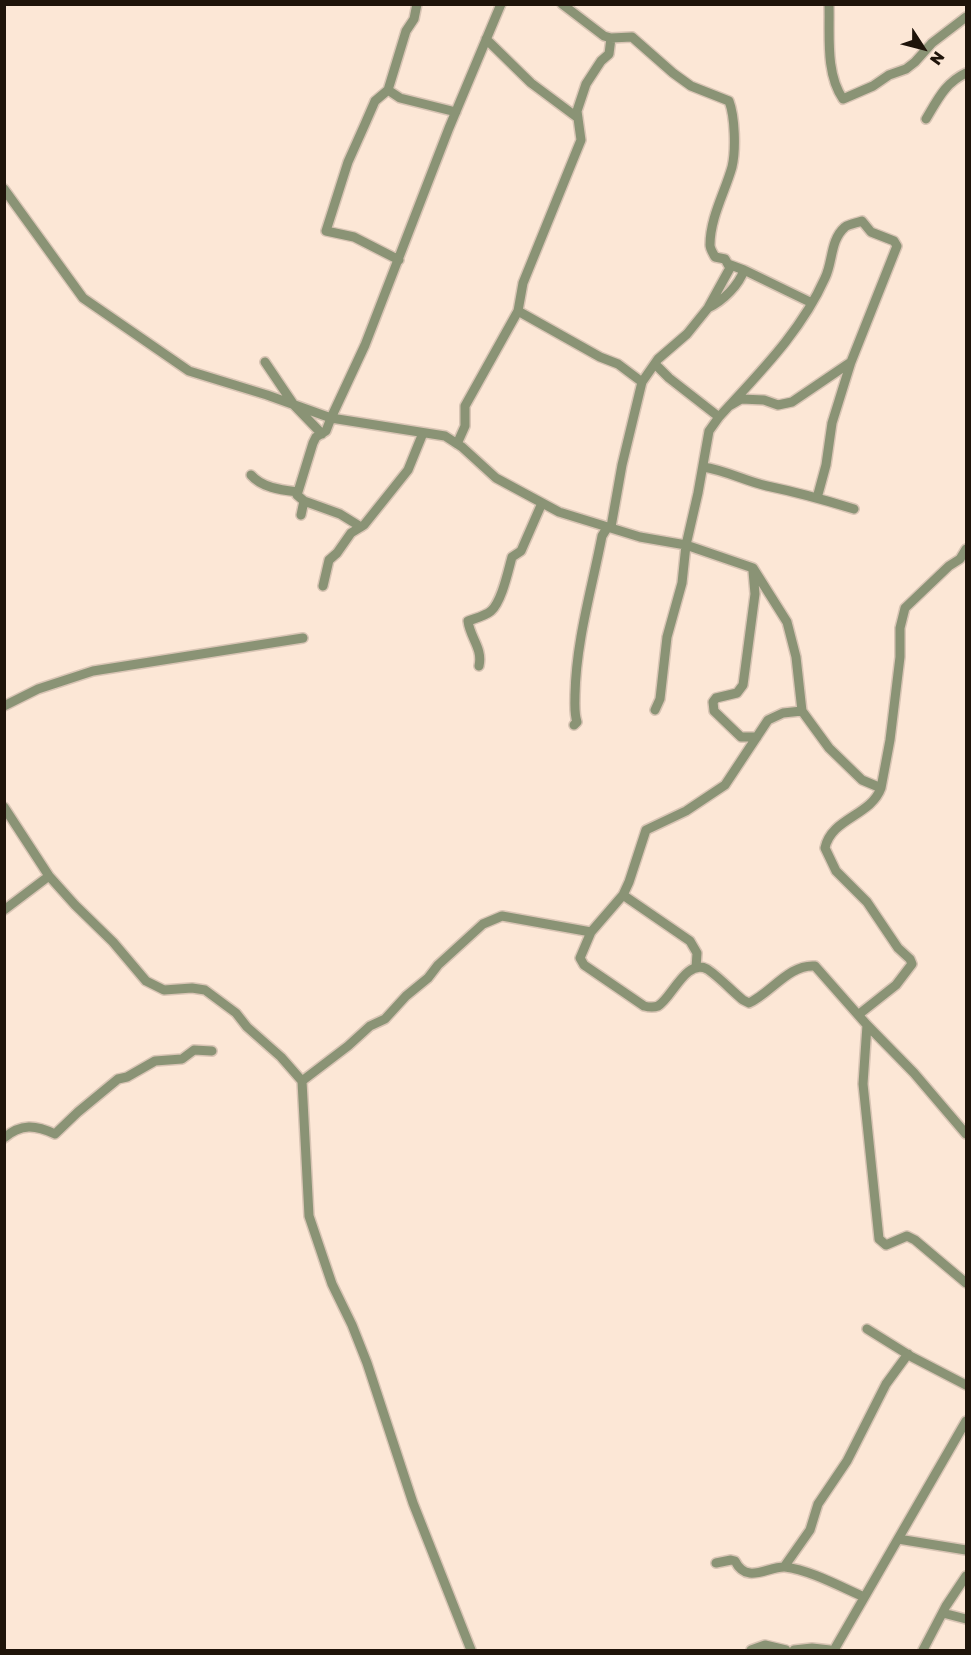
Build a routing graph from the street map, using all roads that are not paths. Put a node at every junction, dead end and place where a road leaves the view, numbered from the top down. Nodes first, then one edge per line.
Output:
1 (417, 4) edge
2 (501, 4) edge
3 (562, 4) edge
4 (829, 4) edge
5 (966, 17) edge
6 (611, 38) junction
7 (486, 39) junction
8 (966, 73) edge
9 (388, 90) junction
10 (456, 112) junction
11 (578, 118) junction
12 (926, 118) dead end
13 (4, 189) edge
14 (399, 260) junction
15 (728, 264) junction
16 (744, 270) junction
17 (812, 303) junction
18 (708, 308) junction
19 (519, 311) junction
20 (265, 362) dead end
21 (851, 362) junction
22 (656, 364) junction
23 (642, 382) junction
24 (294, 405) junction
25 (729, 406) junction
26 (719, 417) junction
27 (331, 418) junction
28 (423, 433) junction
29 (322, 434) junction
30 (457, 444) junction
31 (703, 467) junction
32 (252, 475) dead end
33 (298, 492) junction
34 (817, 498) junction
35 (304, 501) junction
36 (542, 503) junction
37 (854, 509) dead end
38 (301, 515) dead end
39 (361, 527) junction
40 (611, 527) junction
41 (686, 545) junction
42 (966, 549) edge
43 (753, 568) junction
44 (323, 586) dead end
45 (303, 638) dead end
46 (479, 666) dead end
47 (4, 706) edge
48 (655, 710) dead end
49 (802, 711) junction
50 (574, 724) dead end
51 (757, 737) junction
52 (881, 788) junction
53 (4, 807) edge
54 (49, 876) junction
55 (623, 895) junction
56 (4, 910) edge
57 (591, 932) junction
58 (696, 968) junction
59 (858, 1015) junction
60 (867, 1025) junction
61 (212, 1051) dead end
62 (302, 1081) junction
63 (966, 1134) edge
64 (4, 1138) edge
65 (966, 1282) edge
66 (867, 1329) dead end
67 (908, 1354) junction
68 (966, 1385) edge
69 (966, 1421) edge
70 (898, 1539) junction
71 (966, 1550) edge
72 (716, 1563) dead end
73 (784, 1567) junction
74 (966, 1576) edge
75 (864, 1598) junction
76 (943, 1613) junction
77 (966, 1619) edge
78 (471, 1650) edge
79 (751, 1650) edge
80 (786, 1650) edge
81 (794, 1650) edge
82 (832, 1650) edge
83 (923, 1650) edge

1 - 9 street
2 - 7 street
3 - 6 street
4 - 5 street
6 - 11 street
6 - 15 street
7 - 10 street
7 - 11 street
8 - 12 street
9 - 10 street
9 - 14 street
10 - 14 street
11 - 19 street
13 - 24 street
14 - 27 street
15 - 16 street
15 - 18 street
16 - 17 street
16 - 18 street
17 - 21 street
17 - 25 street
18 - 22 street
19 - 23 street
19 - 30 street
20 - 24 street
21 - 25 street
21 - 34 street
22 - 23 street
22 - 26 street
23 - 40 street
24 - 27 street
24 - 29 street
25 - 26 street
26 - 31 street
27 - 28 street
27 - 29 street
28 - 30 street
28 - 39 street
29 - 33 street
30 - 36 street
31 - 34 street
31 - 41 street
32 - 33 street
33 - 35 street
34 - 37 street
35 - 38 street
35 - 39 street
36 - 40 street
36 - 46 street
39 - 44 street
40 - 41 street
40 - 50 street
41 - 43 street
41 - 48 street
42 - 52 street
43 - 49 street
43 - 51 street
45 - 47 street
49 - 51 street
49 - 52 street
51 - 55 street
52 - 59 street
53 - 54 street
54 - 56 street
54 - 62 street
55 - 57 street
55 - 58 street
57 - 58 street
57 - 62 street
58 - 59 street
59 - 60 street
60 - 63 street
60 - 65 street
61 - 64 street
62 - 78 street
66 - 67 street
67 - 68 street
67 - 73 street
69 - 70 street
70 - 71 street
70 - 75 street
72 - 73 street
73 - 75 street
74 - 76 street
75 - 82 street
76 - 77 street
76 - 83 street
79 - 80 street
81 - 82 street

